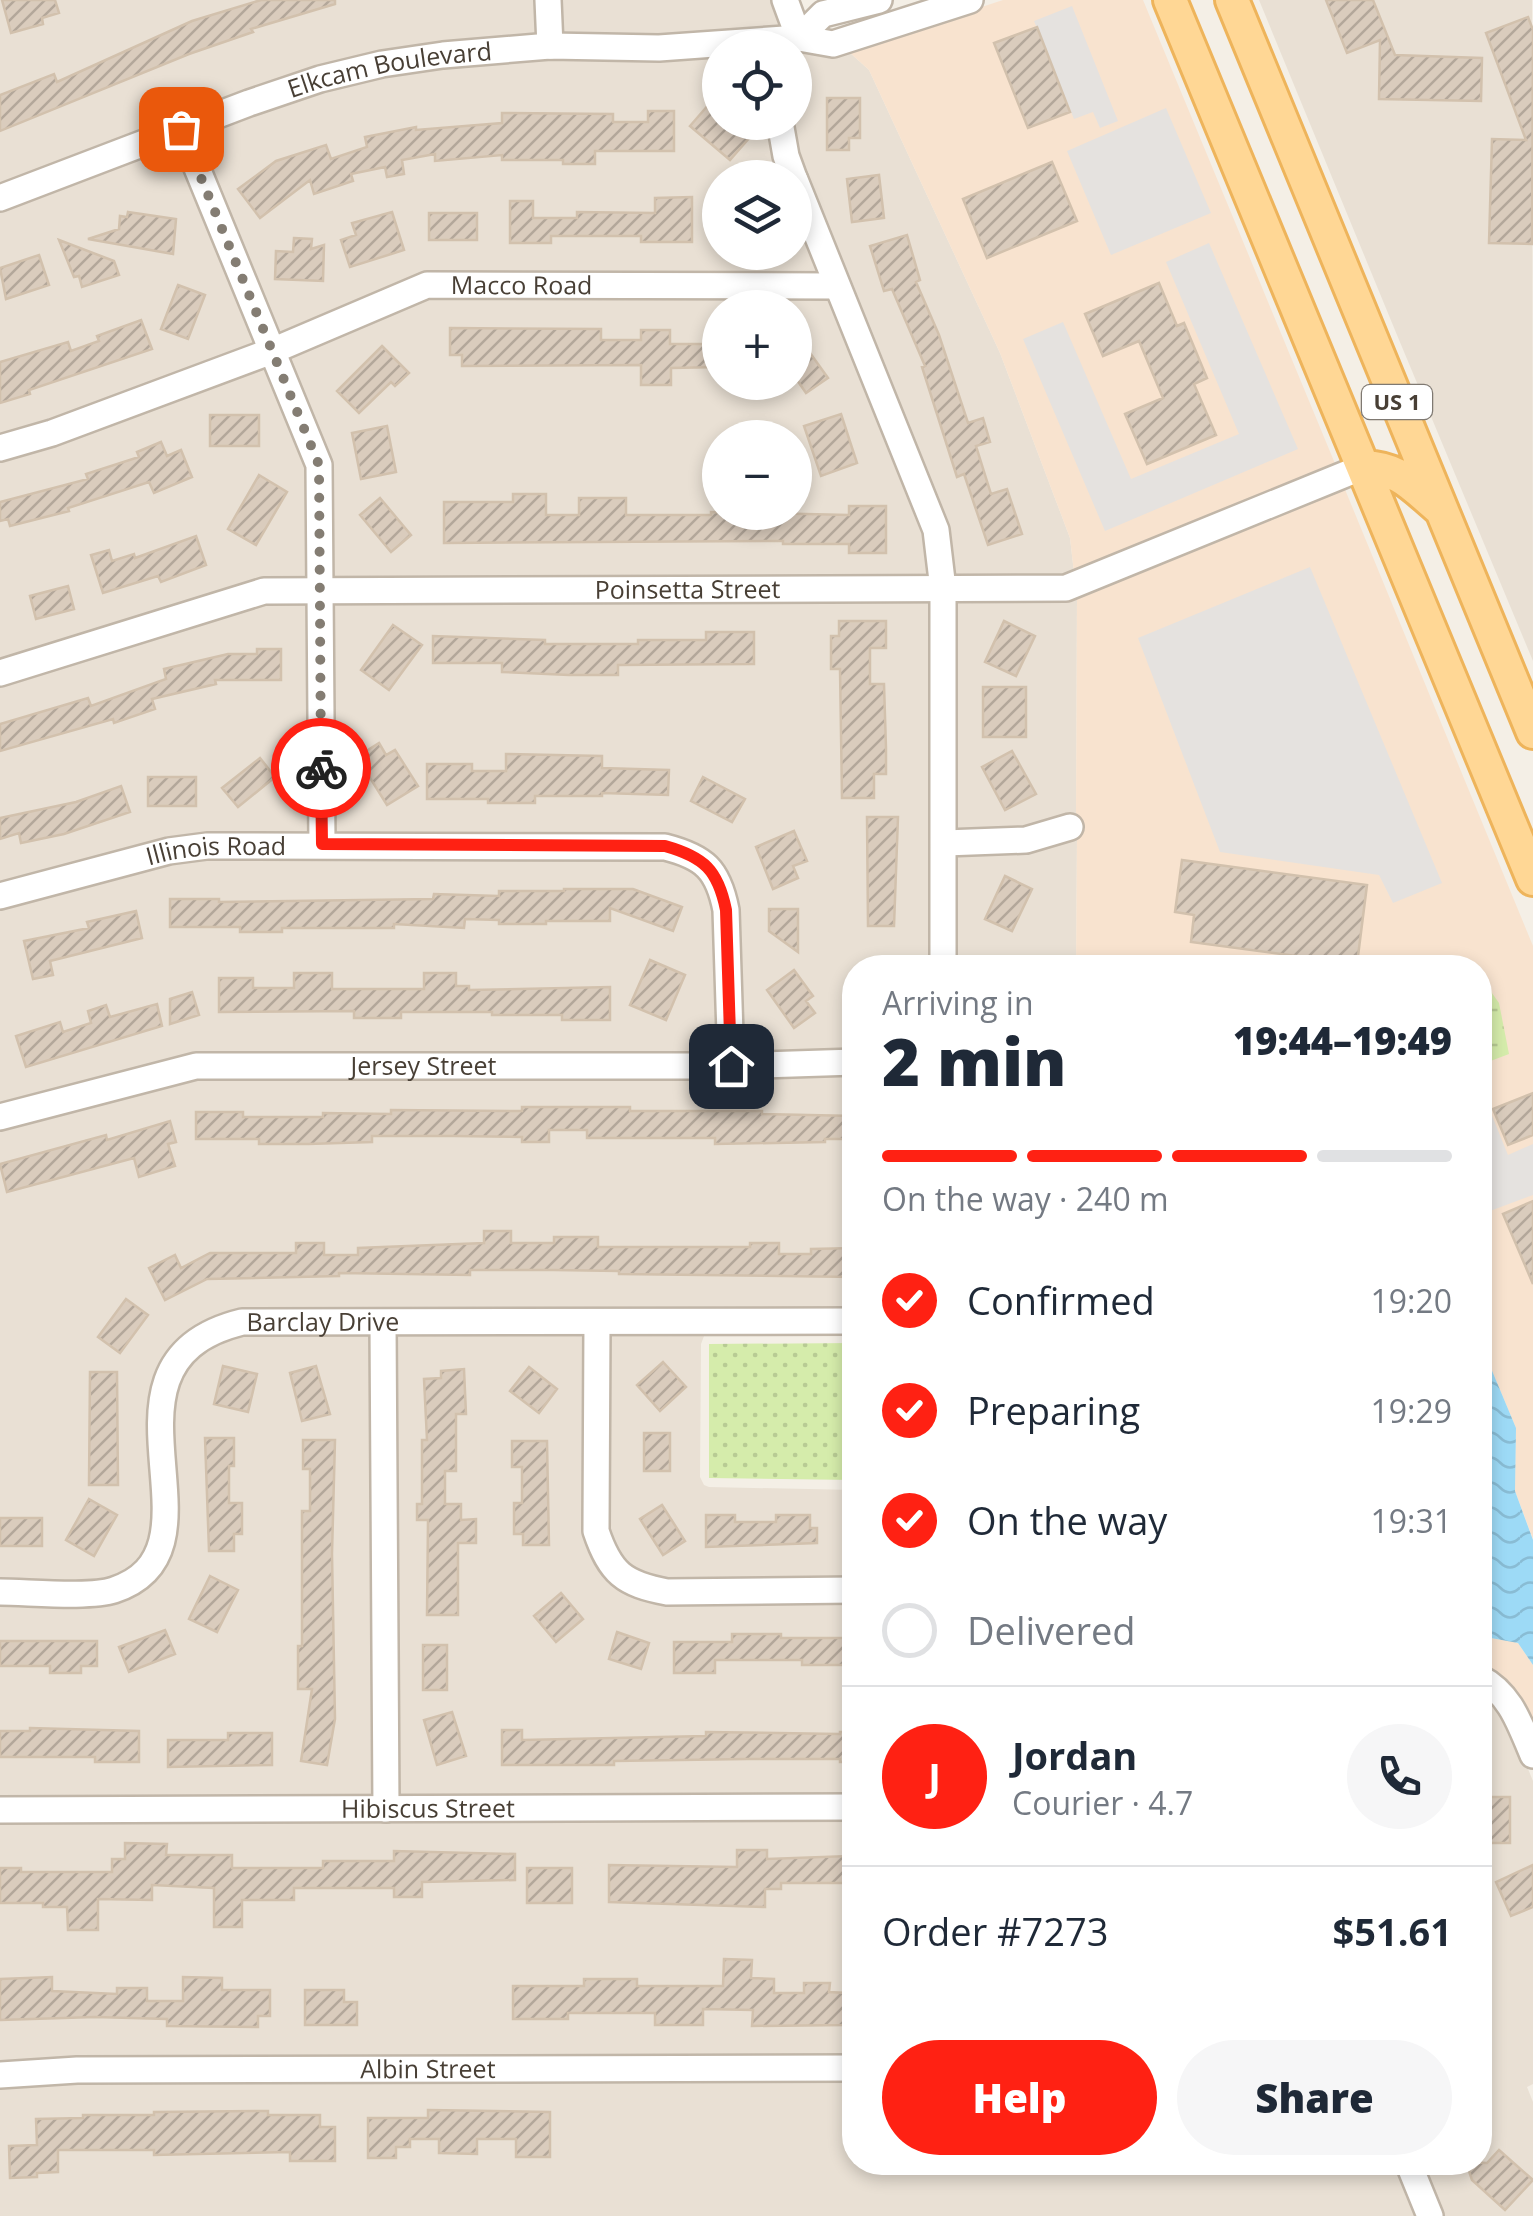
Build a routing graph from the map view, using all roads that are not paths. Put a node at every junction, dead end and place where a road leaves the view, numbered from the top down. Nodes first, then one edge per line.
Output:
1 (548, 0) edge
2 (784, 0) edge
3 (879, 0) edge
4 (970, 0) edge
5 (1170, 0) edge
6 (1232, 0) edge
7 (796, 30) edge
8 (807, 30) edge
9 (812, 40) edge
10 (550, 46) junction
11 (702, 46) edge
12 (181, 129) junction
13 (0, 198) edge
14 (812, 224) edge
15 (837, 286) junction
16 (272, 351) junction
17 (0, 448) edge
18 (1363, 467) junction
19 (1442, 510) junction
20 (943, 590) junction
21 (320, 592) junction
22 (0, 673) edge
23 (1531, 721) edge
24 (1070, 827) dead end
25 (322, 844) junction
26 (945, 844) junction
27 (1533, 879) edge
28 (0, 896) edge
29 (944, 955) edge
30 (842, 1062) edge
31 (731, 1066) junction
32 (0, 1117) edge
33 (842, 1321) edge
34 (597, 1322) junction
35 (383, 1323) junction
36 (842, 1590) edge
37 (0, 1592) edge
38 (1492, 1684) edge
39 (1533, 1756) edge
40 (842, 1808) edge
41 (386, 1809) junction
42 (0, 1810) edge
43 (842, 2068) edge
44 (0, 2075) edge
45 (1413, 2175) edge
46 (1430, 2216) edge

1 - 10 street
2 - 7 street
3 - 8 street, Elkcam Boulevard
4 - 9 street, Elkcam Boulevard
5 - 18 main road, US 1
6 - 19 main road, US 1
10 - 11 street, Elkcam Boulevard
10 - 12 street, Elkcam Boulevard
12 - 13 street, Elkcam Boulevard
12 - 16 street
14 - 15 street
15 - 16 street, Macco Road
15 - 20 street
16 - 17 street, Macco Road
16 - 21 street
18 - 19 main road
18 - 20 street, Poinsetta Street
18 - 27 main road, US 1
19 - 23 main road, US 1
20 - 21 street, Poinsetta Street
20 - 26 street
21 - 22 street, Poinsetta Street
21 - 25 street
24 - 26 street
25 - 28 street, Illinois Road
25 - 31 street, Illinois Road
26 - 29 street
30 - 31 street, Jersey Street
31 - 32 street, Jersey Street
33 - 34 street, Barclay Drive
34 - 35 street, Barclay Drive
34 - 36 street
35 - 37 street, Barclay Drive
35 - 41 street
38 - 39 street
40 - 41 street, Hibiscus Street
41 - 42 street, Hibiscus Street
43 - 44 street, Albin Street
45 - 46 street

